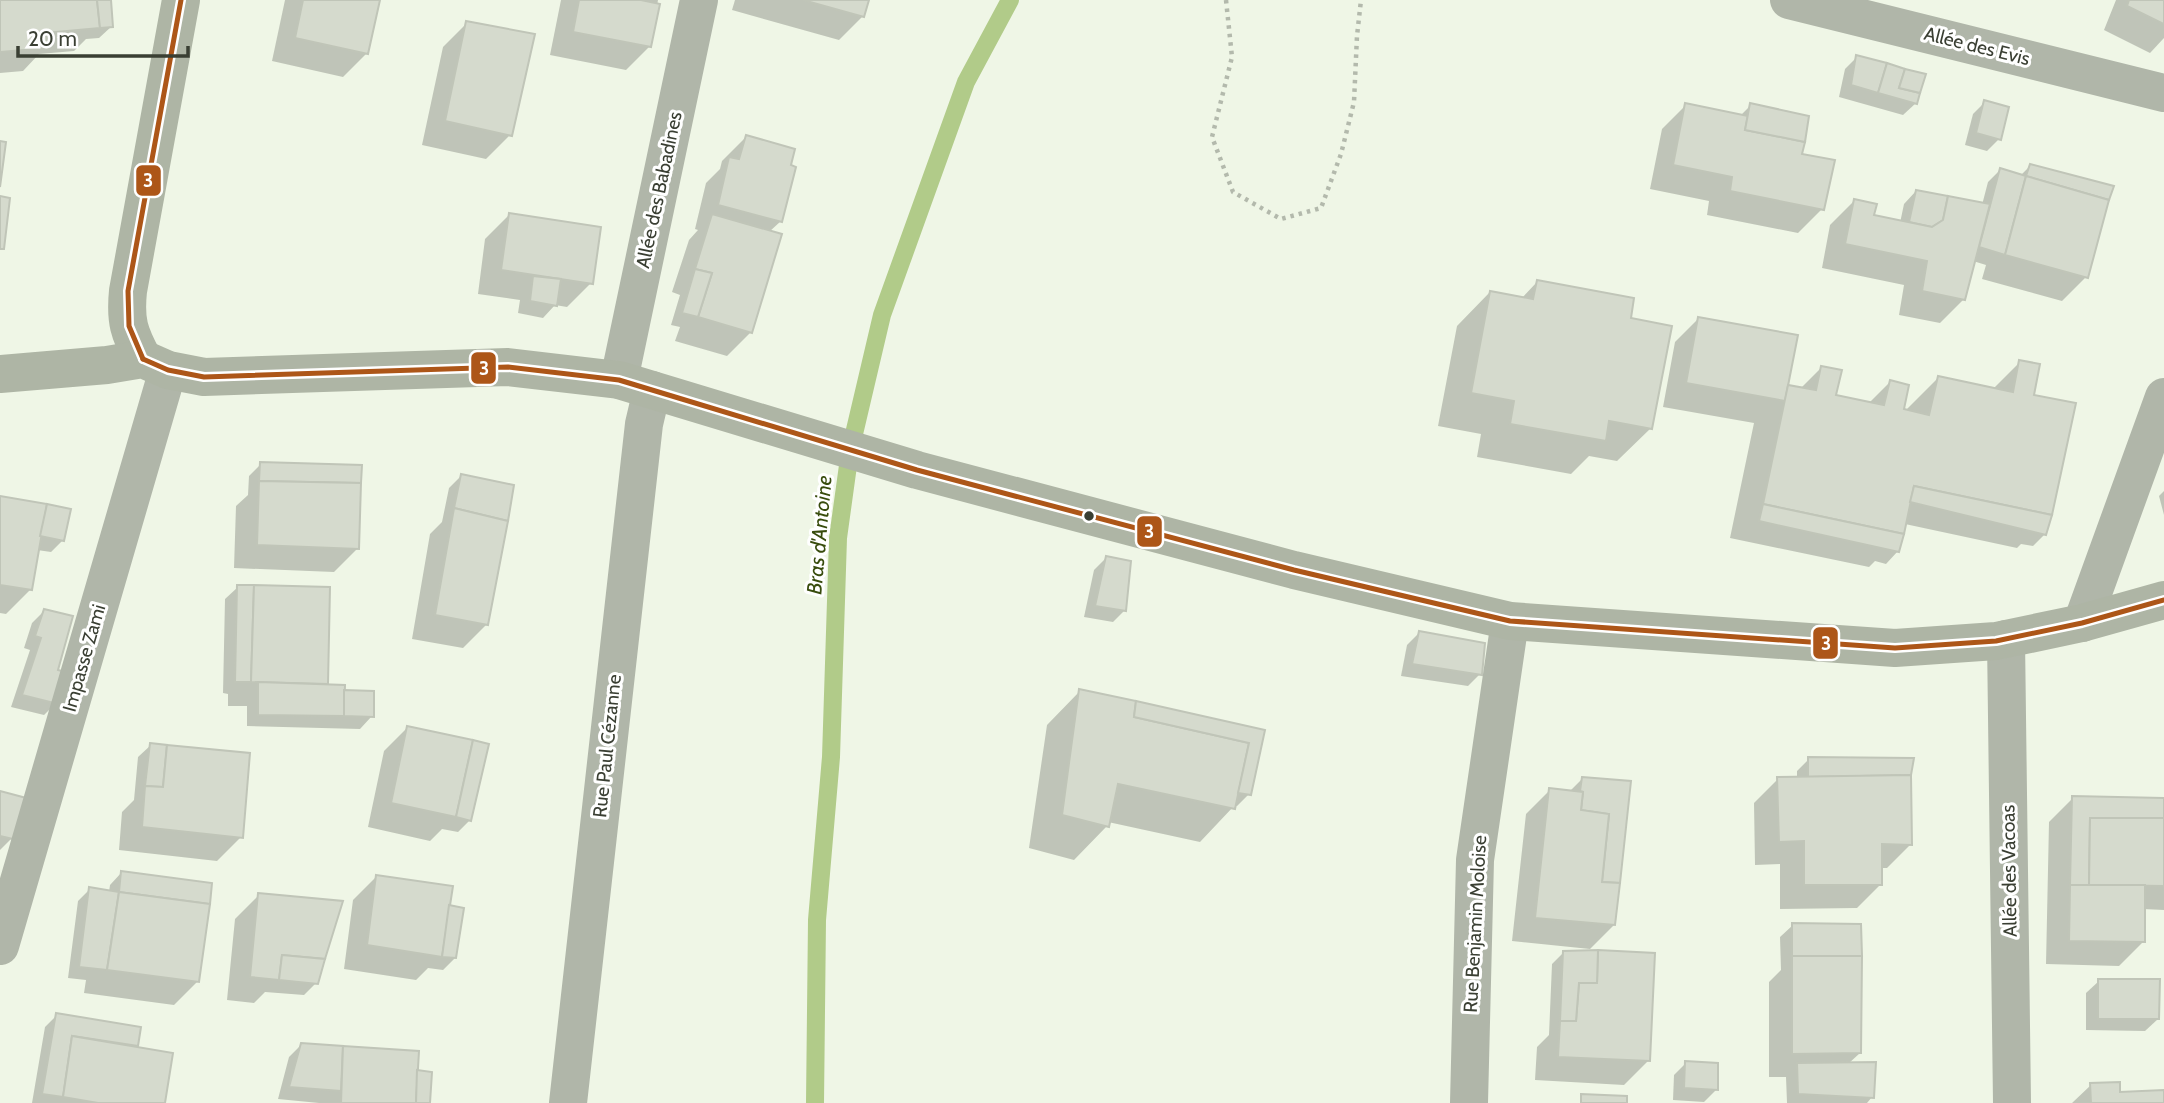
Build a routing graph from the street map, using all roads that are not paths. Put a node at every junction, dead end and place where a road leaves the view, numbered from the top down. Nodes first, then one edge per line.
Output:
1 (181, 0) edge
2 (699, 0) edge
3 (1789, 0) edge
4 (2164, 93) edge
5 (155, 364) junction
6 (0, 374) edge
7 (636, 385) junction
8 (2164, 397) edge
9 (2164, 600) edge
10 (1510, 621) junction
11 (2082, 623) junction
12 (2006, 639) junction
13 (0, 946) edge
14 (568, 1103) edge
15 (1469, 1103) edge
16 (2012, 1103) edge

1 - 5 street
2 - 7 street, Allée des Babadines
3 - 4 street, Allée des Evis
5 - 6 street
5 - 7 street
5 - 13 street, Impasse Zami
7 - 10 street
7 - 14 street, Rue Paul Cézanne
8 - 11 street
9 - 11 street
10 - 12 street
10 - 15 street, Rue Benjamin Moloise
11 - 12 street
12 - 16 street, Allée des Vacoas

